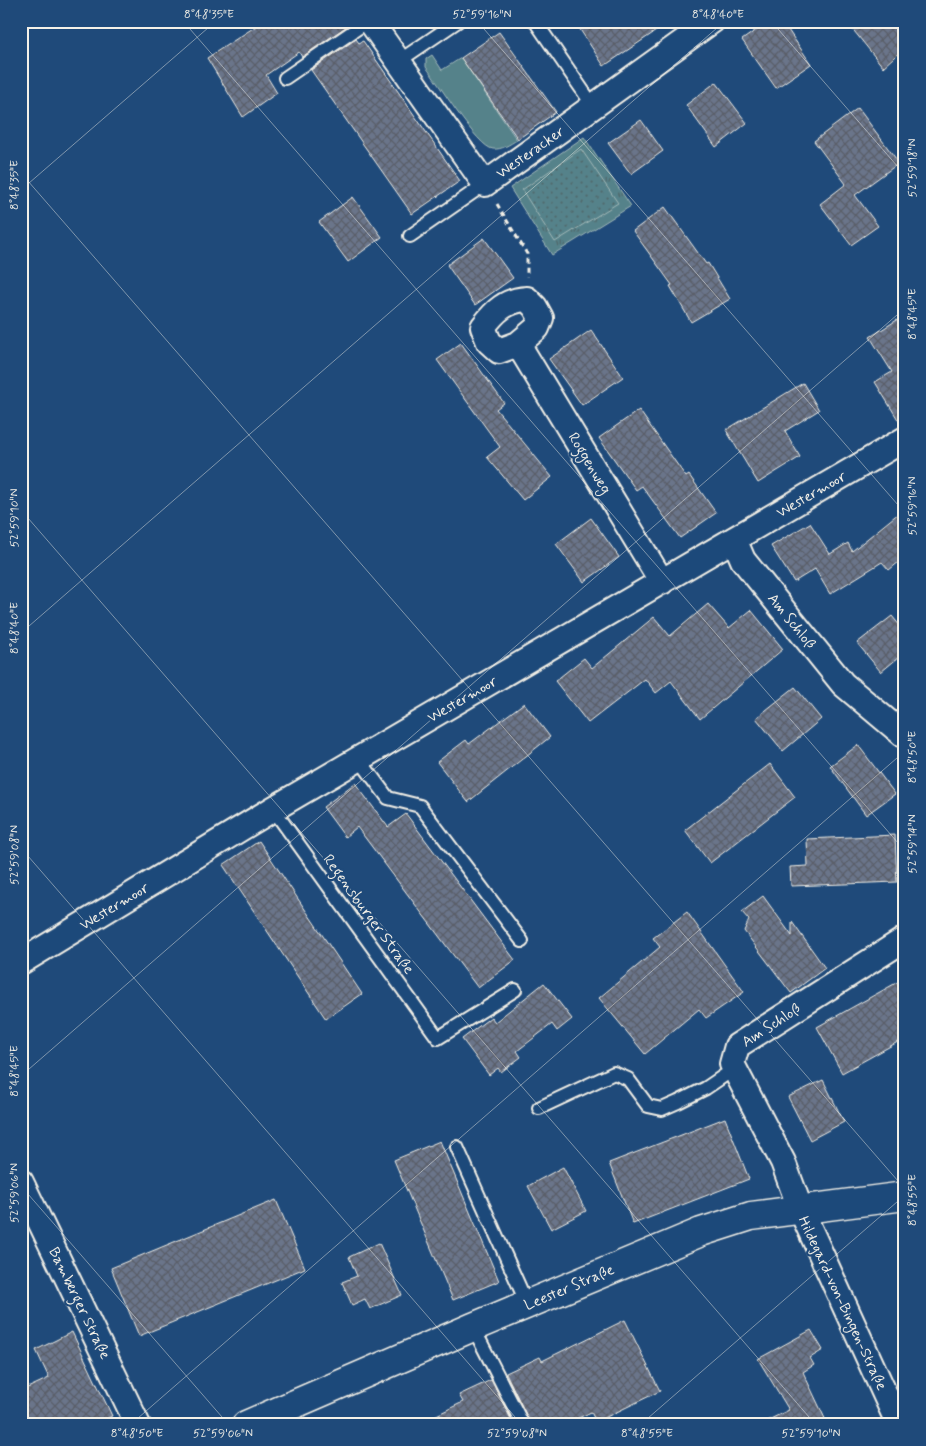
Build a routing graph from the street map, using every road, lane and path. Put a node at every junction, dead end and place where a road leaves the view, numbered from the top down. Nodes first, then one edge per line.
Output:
1 (369, 21) edge
2 (458, 21) edge
3 (535, 21) edge
4 (712, 21) edge
5 (399, 61) junction
6 (285, 78) dead end
7 (594, 107) junction
8 (485, 184) junction
9 (410, 236) dead end
10 (527, 299) junction
11 (518, 344) junction
12 (905, 439) edge
13 (734, 539) junction
14 (662, 582) junction
15 (905, 736) edge
16 (359, 759) junction
17 (273, 809) junction
18 (905, 940) edge
19 (522, 942) dead end
20 (21, 962) edge
21 (515, 990) dead end
22 (734, 1068) junction
23 (539, 1108) dead end
24 (458, 1147) dead end
25 (21, 1182) edge
26 (905, 1196) edge
27 (800, 1208) junction
28 (527, 1304) junction
29 (473, 1326) junction
30 (138, 1425) edge
31 (246, 1425) edge
32 (522, 1425) edge
33 (899, 1425) edge

1 - 5 street, Westeracker
1 - 6 lane
2 - 5 lane
3 - 7 lane
4 - 7 street, Westeracker
5 - 8 street, Westeracker
7 - 8 street, Westeracker
8 - 9 lane
8 - 10 path
10 - 11 street
10 - 11 street
11 - 14 street, Roggenweg
12 - 13 street, Westermoor
13 - 14 street, Westermoor
13 - 15 street, Am Schloß
14 - 16 street, Westermoor
16 - 17 street, Westermoor
16 - 19 lane
17 - 20 street, Westermoor
17 - 21 lane, Regensburger Straße
18 - 22 street, Am Schloß
22 - 23 lane
22 - 27 street, Am Schloß
24 - 28 lane
25 - 30 street, Bamberger Straße
26 - 27 street, Leester Straße
27 - 28 street, Leester Straße
27 - 33 street, Hildegard-von-Bingen-Straße
28 - 29 street, Leester Straße
29 - 31 street, Leester Straße
29 - 32 lane

